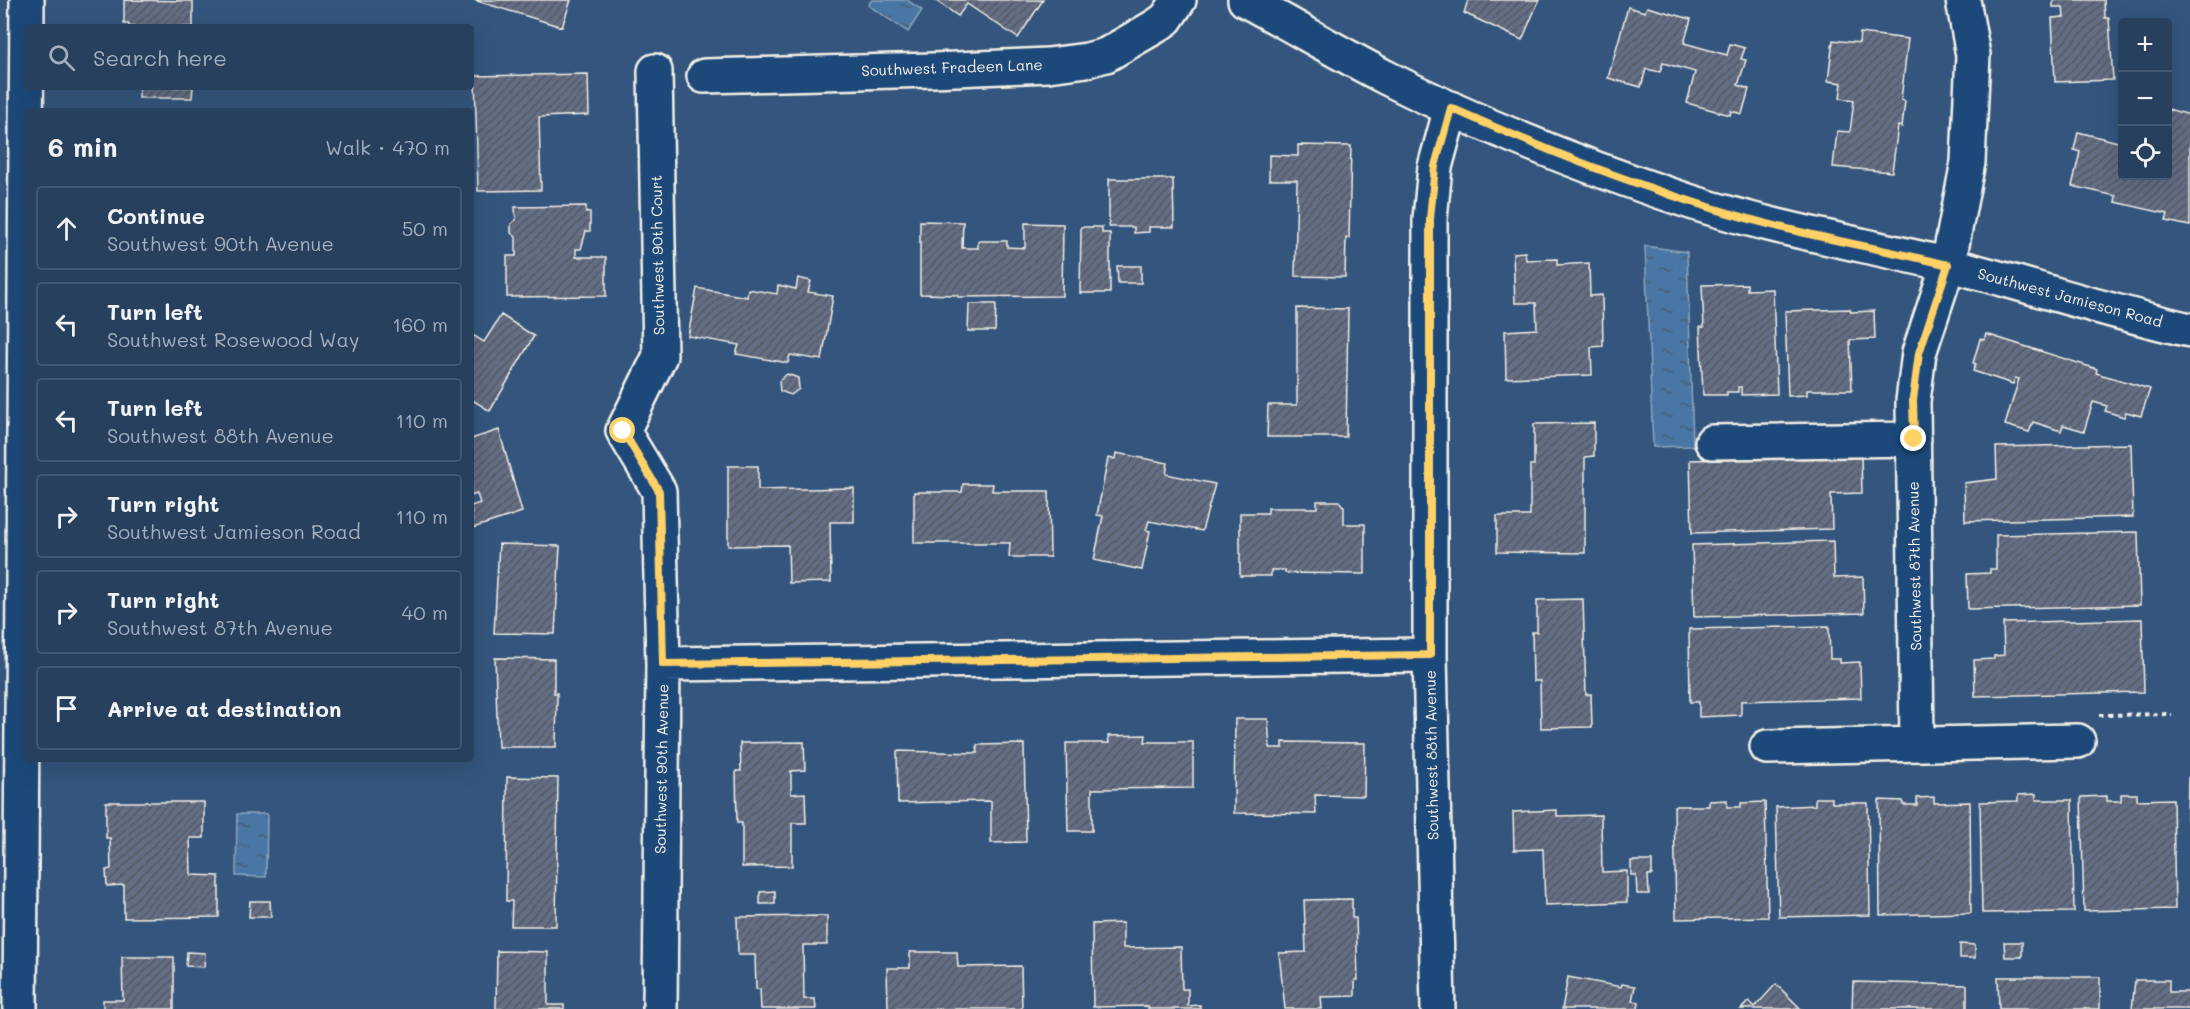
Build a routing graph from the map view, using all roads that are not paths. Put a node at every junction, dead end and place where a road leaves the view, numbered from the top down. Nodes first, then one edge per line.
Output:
1 (27, 0) edge
2 (1179, 0) edge
3 (1245, 0) edge
4 (1963, 0) edge
5 (27, 24) edge
6 (655, 71) dead end
7 (704, 76) dead end
8 (26, 90) edge
9 (26, 108) edge
10 (1451, 108) junction
11 (1948, 265) junction
12 (2190, 330) edge
13 (623, 431) joint
14 (24, 432) edge
15 (1914, 439) junction
16 (1712, 442) dead end
17 (1430, 655) junction
18 (663, 664) junction
19 (2084, 728) road end
20 (1917, 744) junction
21 (1767, 747) dead end
22 (20, 1009) edge
23 (660, 1009) edge
24 (1438, 1009) edge

1 - 5 street
2 - 7 street, Southwest Fradeen Lane
3 - 10 street, Southwest Jamieson Road
4 - 11 street, Southwest 87th Avenue
6 - 13 street, Southwest 90th Court
8 - 9 street
10 - 11 street, Southwest Jamieson Road
10 - 17 street, Southwest 88th Avenue
11 - 12 street, Southwest Jamieson Road
11 - 15 street, Southwest 87th Avenue
13 - 18 street, Southwest 90th Avenue
14 - 22 street
15 - 16 street
15 - 20 street, Southwest 87th Avenue
17 - 18 street
17 - 24 street, Southwest 88th Avenue
18 - 23 street, Southwest 90th Avenue
19 - 20 street
20 - 21 street

